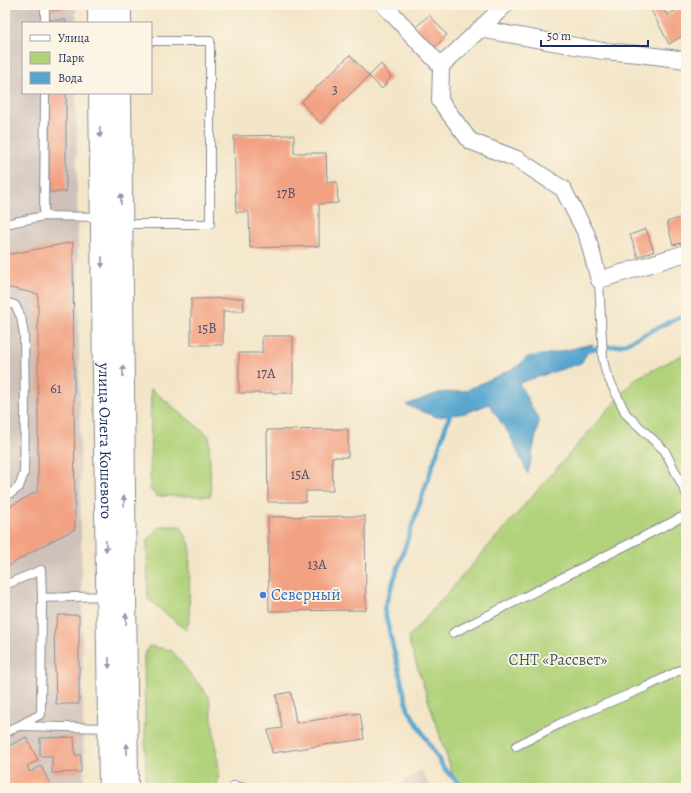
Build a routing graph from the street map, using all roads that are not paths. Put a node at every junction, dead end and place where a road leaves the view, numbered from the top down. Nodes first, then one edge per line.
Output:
1 (45, 5) edge
2 (99, 5) edge
3 (120, 5) edge
4 (384, 5) edge
5 (505, 5) edge
6 (45, 22) edge
7 (99, 22) edge
8 (120, 22) edge
9 (480, 29) junction
10 (152, 41) edge
11 (686, 60) edge
12 (441, 66) junction
13 (45, 94) edge
14 (100, 94) edge
15 (120, 94) edge
16 (44, 216) junction
17 (111, 221) junction
18 (5, 224) edge
19 (686, 253) edge
20 (599, 280) junction
21 (5, 302) edge
22 (686, 493) edge
23 (5, 495) edge
24 (686, 515) edge
25 (5, 585) edge
26 (116, 596) junction
27 (42, 598) junction
28 (453, 633) dead end
29 (686, 667) edge
30 (19, 726) junction
31 (109, 728) junction
32 (5, 733) edge
33 (516, 746) dead end
34 (234, 786) dead end
35 (110, 788) edge
36 (128, 788) edge
37 (248, 788) edge

1 - 6 lane
2 - 7 main road
3 - 8 main road
4 - 12 street
5 - 9 street
9 - 11 street
9 - 12 street
10 - 17 lane
12 - 20 street
13 - 16 lane
14 -> 17 main road, улица Олега Кошевого
17 -> 15 main road, улица Олега Кошевого
16 - 17 lane
16 - 18 lane
17 - 26 main road, улица Олега Кошевого
19 - 20 street
20 - 22 lane
21 - 23 lane
24 - 28 lane
25 - 27 lane
26 - 27 lane
26 -> 31 main road, улица Олега Кошевого
36 -> 26 main road, улица Олега Кошевого
27 - 30 lane
29 - 33 lane
30 - 31 lane
30 - 32 lane
31 - 35 main road, улица Олега Кошевого
34 - 37 lane

